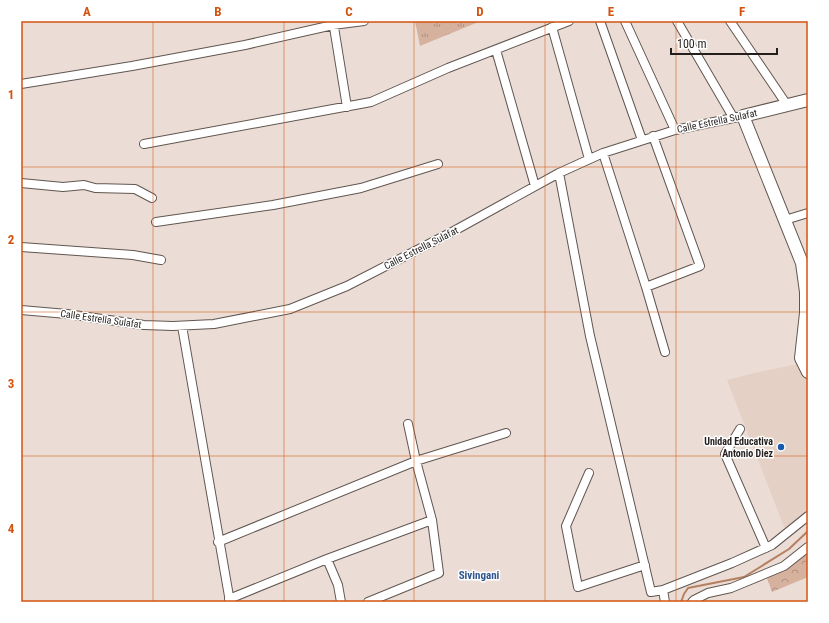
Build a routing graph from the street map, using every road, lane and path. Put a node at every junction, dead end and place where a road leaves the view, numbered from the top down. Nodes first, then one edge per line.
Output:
1 (364, 21) edge
2 (569, 21) edge
3 (600, 21) edge
4 (625, 21) edge
5 (677, 21) edge
6 (730, 21) edge
7 (333, 23) edge
8 (552, 27) junction
9 (496, 50) junction
10 (21, 84) edge
11 (808, 100) edge
12 (787, 105) junction
13 (347, 107) junction
14 (738, 117) junction
15 (675, 130) junction
16 (653, 136) junction
17 (642, 140) junction
18 (144, 144) dead end
19 (603, 153) junction
20 (589, 159) junction
21 (438, 164) dead end
22 (559, 173) junction
23 (21, 183) edge
24 (535, 186) junction
25 (152, 198) dead end
26 (808, 213) edge
27 (785, 220) junction
28 (156, 222) dead end
29 (21, 247) edge
30 (161, 260) dead end
31 (805, 262) edge
32 (646, 287) junction
33 (21, 310) edge
34 (182, 326) junction
35 (665, 352) dead end
36 (808, 372) edge
37 (408, 424) dead end
38 (740, 429) dead end
39 (506, 433) dead end
40 (416, 461) junction
41 (589, 473) dead end
42 (808, 516) edge
43 (432, 520) junction
44 (218, 542) junction
45 (808, 547) edge
46 (766, 548) junction
47 (327, 559) junction
48 (644, 565) junction
49 (662, 590) junction
50 (230, 600) edge
51 (341, 602) edge
52 (368, 602) edge
53 (665, 602) edge
54 (692, 602) edge

1 - 7 street
2 - 8 street
3 - 17 street
4 - 15 street
5 - 14 street
6 - 12 street
7 - 10 street
7 - 13 street
8 - 9 street
8 - 20 street
9 - 13 street
9 - 24 street
11 - 12 street, Calle Estrella Sulafat
12 - 14 street, Calle Estrella Sulafat
13 - 18 street
14 - 15 street, Calle Estrella Sulafat
14 - 27 street
15 - 16 street, Calle Estrella Sulafat
16 - 17 street, Calle Estrella Sulafat
16 - 32 street
17 - 19 street, Calle Estrella Sulafat
19 - 20 street, Calle Estrella Sulafat
19 - 32 street
20 - 22 street, Calle Estrella Sulafat
21 - 28 street
22 - 24 street, Calle Estrella Sulafat
22 - 48 street
23 - 25 street
24 - 34 street, Calle Estrella Sulafat
26 - 27 street
27 - 31 street
29 - 30 street
31 - 36 street
32 - 35 street
33 - 34 street, Calle Estrella Sulafat
34 - 44 street
37 - 40 street
38 - 46 street
39 - 40 street
40 - 43 street
40 - 44 street
41 - 48 street
42 - 46 street
43 - 47 street
43 - 52 street
44 - 50 street
45 - 54 street
46 - 49 street
47 - 50 street
47 - 51 street
48 - 49 street
49 - 53 street

